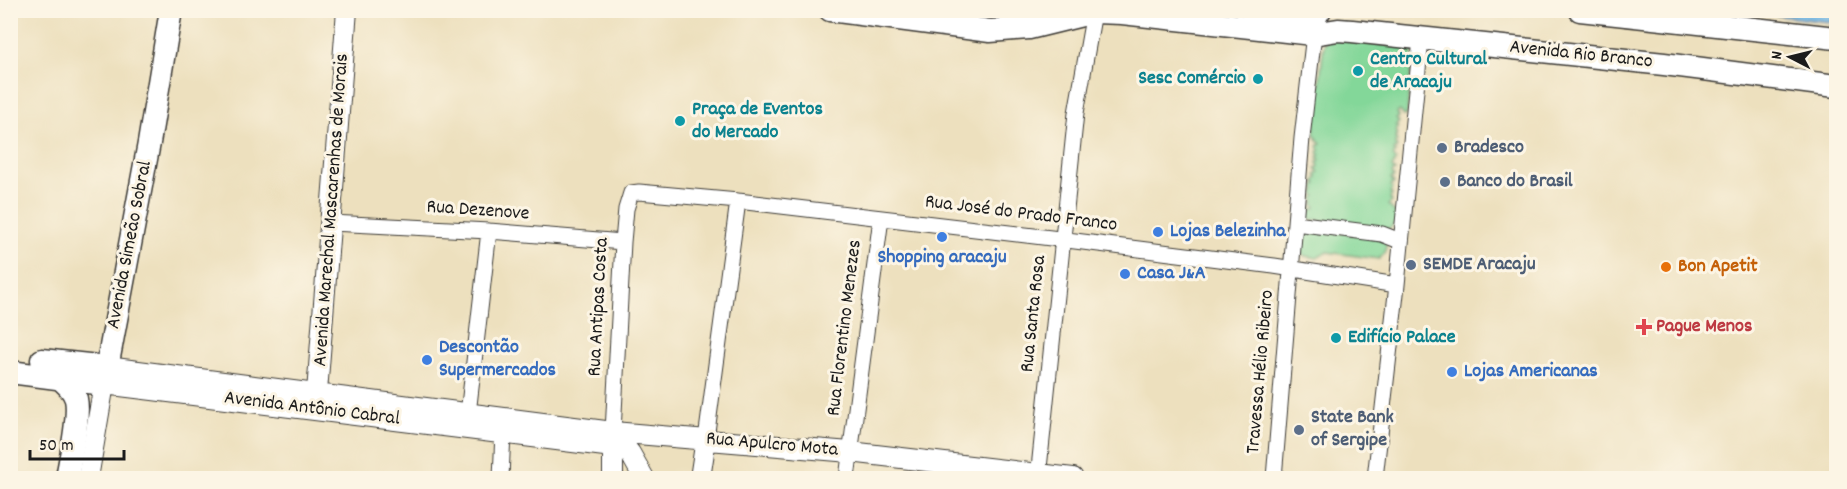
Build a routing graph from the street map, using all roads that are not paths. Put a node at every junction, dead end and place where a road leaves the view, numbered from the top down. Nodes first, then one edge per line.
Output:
1 (171, 10) edge
2 (347, 10) edge
3 (830, 10) edge
4 (1268, 10) edge
5 (1580, 10) edge
6 (1094, 12) junction
7 (1316, 20) edge
8 (1836, 38) edge
9 (1420, 39) junction
10 (1836, 86) edge
11 (639, 192) joint
12 (738, 201) junction
13 (881, 218) junction
14 (332, 223) junction
15 (1294, 223) junction
16 (489, 231) junction
17 (1062, 240) junction
18 (1400, 241) junction
19 (622, 242) junction
20 (1290, 269) junction
21 (1397, 285) junction
22 (10, 357) edge
23 (10, 372) edge
24 (105, 376) junction
25 (58, 377) junction
26 (316, 402) junction
27 (468, 414) junction
28 (503, 432) junction
29 (613, 439) junction
30 (706, 439) junction
31 (850, 452) junction
32 (1038, 476) edge
33 (67, 478) edge
34 (88, 478) edge
35 (501, 478) edge
36 (614, 478) edge
37 (644, 478) edge
38 (700, 478) edge
39 (847, 478) edge
40 (1074, 478) edge
41 (1274, 478) edge
42 (1375, 478) edge

1 - 24 main road, Avenida Simeão Sobral
2 - 14 main road, Avenida Marechal Mascarenhas de Morais
3 - 6 main road
4 - 7 main road
5 - 8 main road
6 - 7 main road
6 - 17 street, Rua Santa Rosa
7 - 9 main road, Avenida Rio Branco
7 - 15 street, Travessa Hélio Ribeiro
9 - 10 main road, Avenida Rio Branco
9 - 18 street
11 - 12 street, Rua José do Prado Franco
11 - 19 street, Rua Antipas Costa
12 - 13 street, Rua José do Prado Franco
12 - 30 street
13 - 17 street, Rua José do Prado Franco
13 - 31 street, Rua Florentino Menezes
14 - 16 street, Rua Dezenove
14 - 26 main road, Avenida Marechal Mascarenhas de Morais
15 - 18 street
15 - 20 street, Travessa Hélio Ribeiro
16 - 19 street, Rua Dezenove
16 - 27 street
17 - 20 street, Rua José do Prado Franco
17 - 32 street, Rua Santa Rosa
18 - 21 street
19 - 29 street, Rua Antipas Costa
20 - 21 street, Rua José do Prado Franco
20 - 41 street, Travessa Hélio Ribeiro
21 - 42 street
22 - 24 main road, Avenida Antônio Cabral
23 - 25 main road, Avenida Antônio Cabral
24 - 25 main road, Avenida Antônio Cabral
24 - 26 main road, Avenida Antônio Cabral
24 - 34 main road, Avenida Simeão Sobral
25 - 33 main road
26 - 27 main road, Avenida Antônio Cabral
26 - 28 main road, Avenida Antônio Cabral
27 - 29 main road, Avenida Antônio Cabral
28 - 29 main road, Avenida Antônio Cabral
28 - 35 street
29 - 30 main road, Rua Apulcro Mota
29 - 36 main road
29 - 37 main road
30 - 31 main road, Rua Apulcro Mota
30 - 38 main road
31 - 32 main road, Rua Apulcro Mota
31 - 39 street, Rua Florentino Menezes
32 - 40 main road, Rua Apulcro Mota

